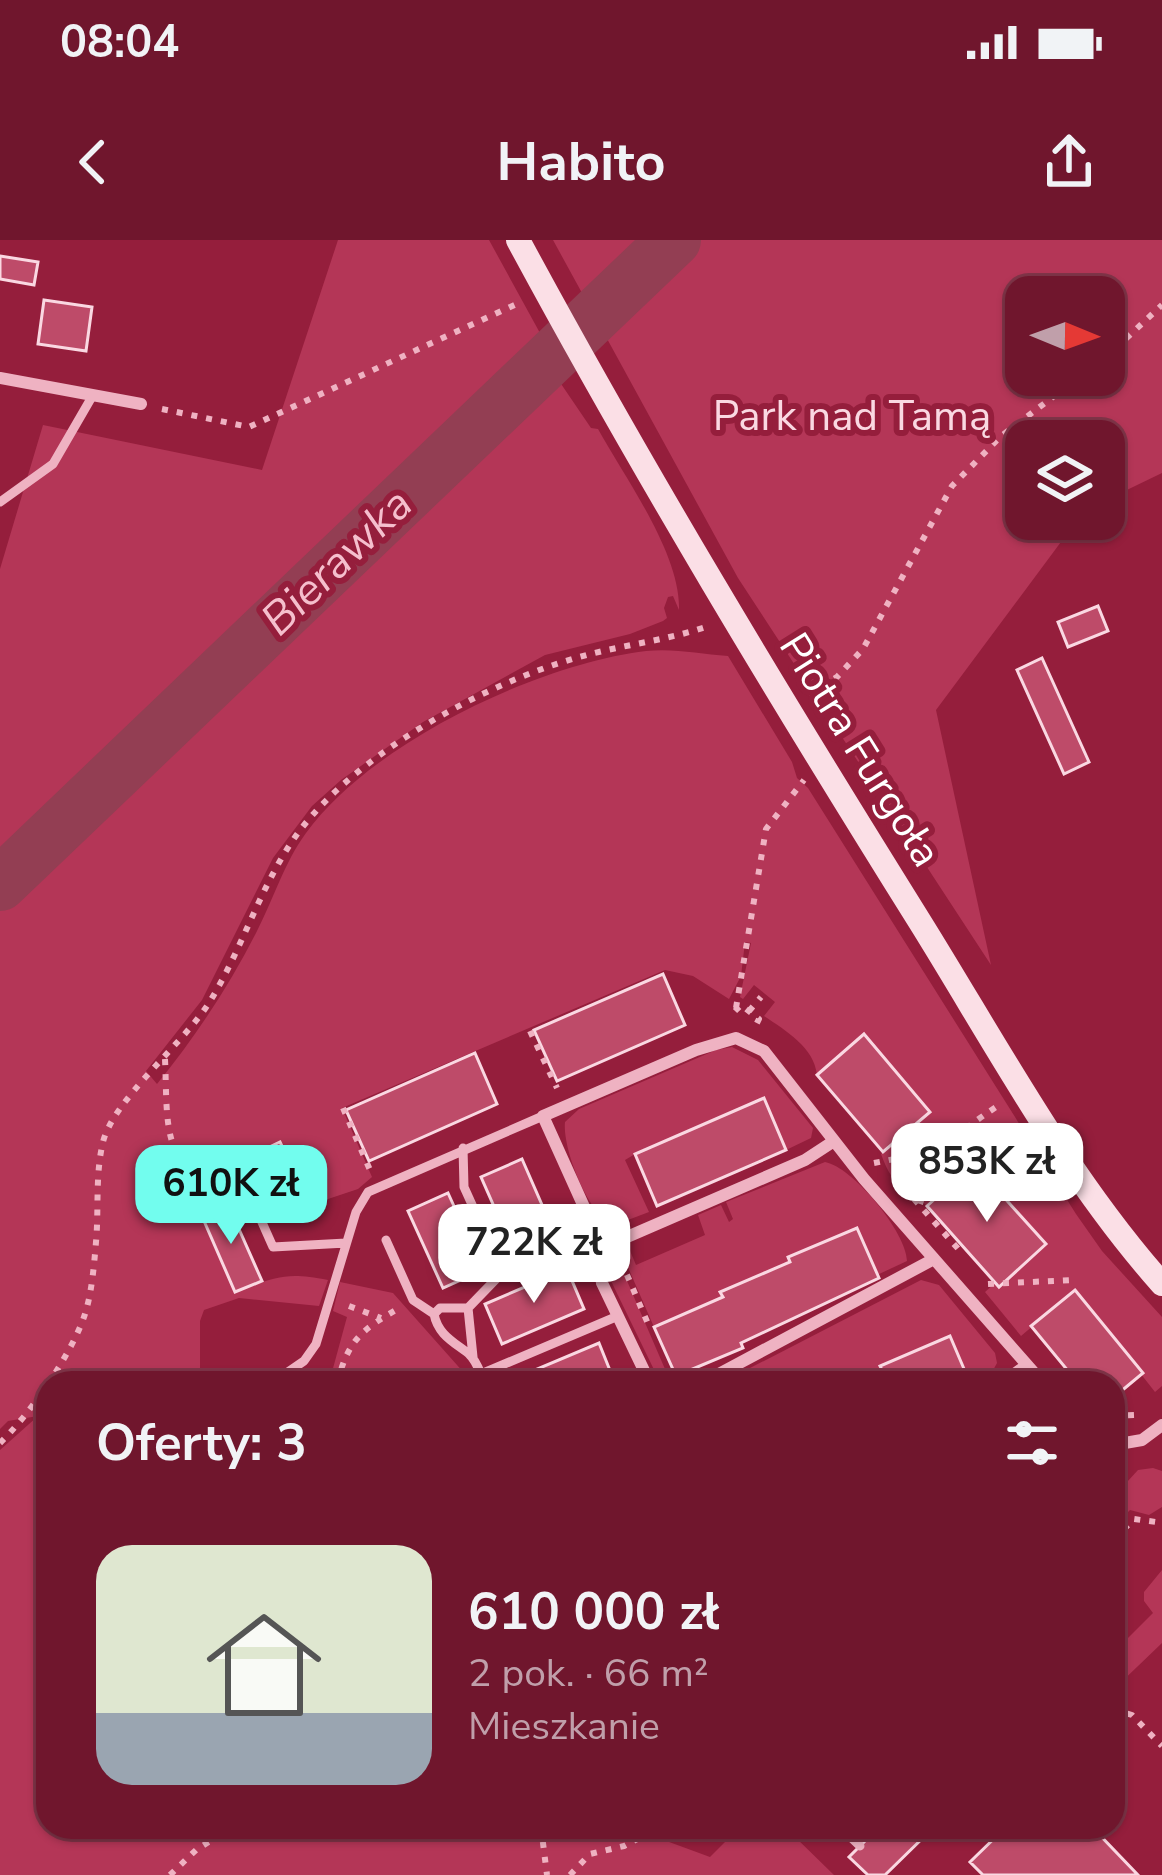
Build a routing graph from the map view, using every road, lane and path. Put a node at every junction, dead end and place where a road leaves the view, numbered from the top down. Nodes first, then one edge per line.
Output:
1 (518, 240) edge
2 (546, 292) junction
3 (1162, 304) edge
4 (1125, 339) edge
5 (0, 378) edge
6 (93, 395) junction
7 (1055, 396) edge
8 (141, 404) joint
9 (0, 502) edge
10 (733, 618) junction
11 (786, 705) junction
12 (806, 777) dead end
13 (761, 997) dead end
14 (736, 1008) dead end
15 (749, 1012) dead end
16 (530, 1031) dead end
17 (165, 1059) junction
18 (559, 1094) dead end
19 (1007, 1099) dead end
20 (543, 1116) junction
21 (957, 1133) junction
22 (834, 1141) junction
23 (463, 1148) junction
24 (915, 1155) junction
25 (941, 1156) junction
26 (874, 1163) dead end
27 (245, 1184) dead end
28 (251, 1199) junction
29 (920, 1204) dead end
30 (386, 1240) dead end
31 (613, 1241) junction
32 (597, 1243) junction
33 (346, 1244) junction
34 (555, 1256) dead end
35 (934, 1259) junction
36 (497, 1279) junction
37 (1073, 1280) dead end
38 (988, 1284) dead end
39 (1162, 1284) edge
40 (331, 1294) junction
41 (413, 1300) junction
42 (468, 1308) junction
43 (434, 1314) junction
44 (618, 1316) junction
45 (382, 1318) junction
46 (655, 1338) dead end
47 (473, 1357) junction
48 (1027, 1365) junction
49 (54, 1371) edge
50 (288, 1371) edge
51 (340, 1371) edge
52 (479, 1371) edge
53 (500, 1371) edge
54 (644, 1371) edge
55 (724, 1371) edge
56 (1019, 1371) edge
57 (1032, 1371) edge
58 (36, 1398) edge
59 (1146, 1409) dead end
60 (1125, 1417) edge
61 (1162, 1425) edge
62 (0, 1443) edge
63 (1125, 1443) edge
64 (1162, 1517) edge
65 (1125, 1528) edge
66 (1125, 1713) edge
67 (1162, 1746) edge
68 (213, 1839) edge
69 (542, 1839) edge
70 (637, 1839) edge
71 (853, 1839) edge
72 (860, 1846) dead end
73 (170, 1875) edge
74 (547, 1875) edge
75 (570, 1875) edge

1 - 2 main road, Piotra Furgoła
2 - 8 path
2 - 10 main road, Piotra Furgoła
3 - 4 path
5 - 6 street
6 - 8 street
6 - 9 lane
7 - 11 path
10 - 11 main road, Piotra Furgoła
10 - 17 path
11 - 39 main road, Piotra Furgoła
12 - 14 path
13 - 15 path
16 - 18 path
17 - 28 path
17 - 49 path
19 - 21 path
20 - 22 street
20 - 23 lane
20 - 32 street
21 - 24 path
21 - 25 path
22 - 31 street
22 - 35 street
23 - 33 lane
23 - 36 lane
24 - 25 path
24 - 26 path
25 - 29 path
27 - 28 lane
28 - 33 lane
30 - 41 lane
31 - 32 street
31 - 46 path
32 - 44 street
33 - 40 lane
34 - 36 lane
35 - 48 street
35 - 55 street
36 - 42 lane
37 - 38 path
40 - 45 path
40 - 50 lane
41 - 43 lane
41 - 45 path
42 - 43 lane
42 - 47 lane
43 - 47 lane
44 - 53 lane
44 - 54 street
45 - 51 path
47 - 52 lane
48 - 56 street
48 - 57 street
58 - 62 path
59 - 60 path
61 - 63 street
64 - 65 path
66 - 67 path
68 - 73 path
69 - 74 path
70 - 75 path
71 - 72 lane

